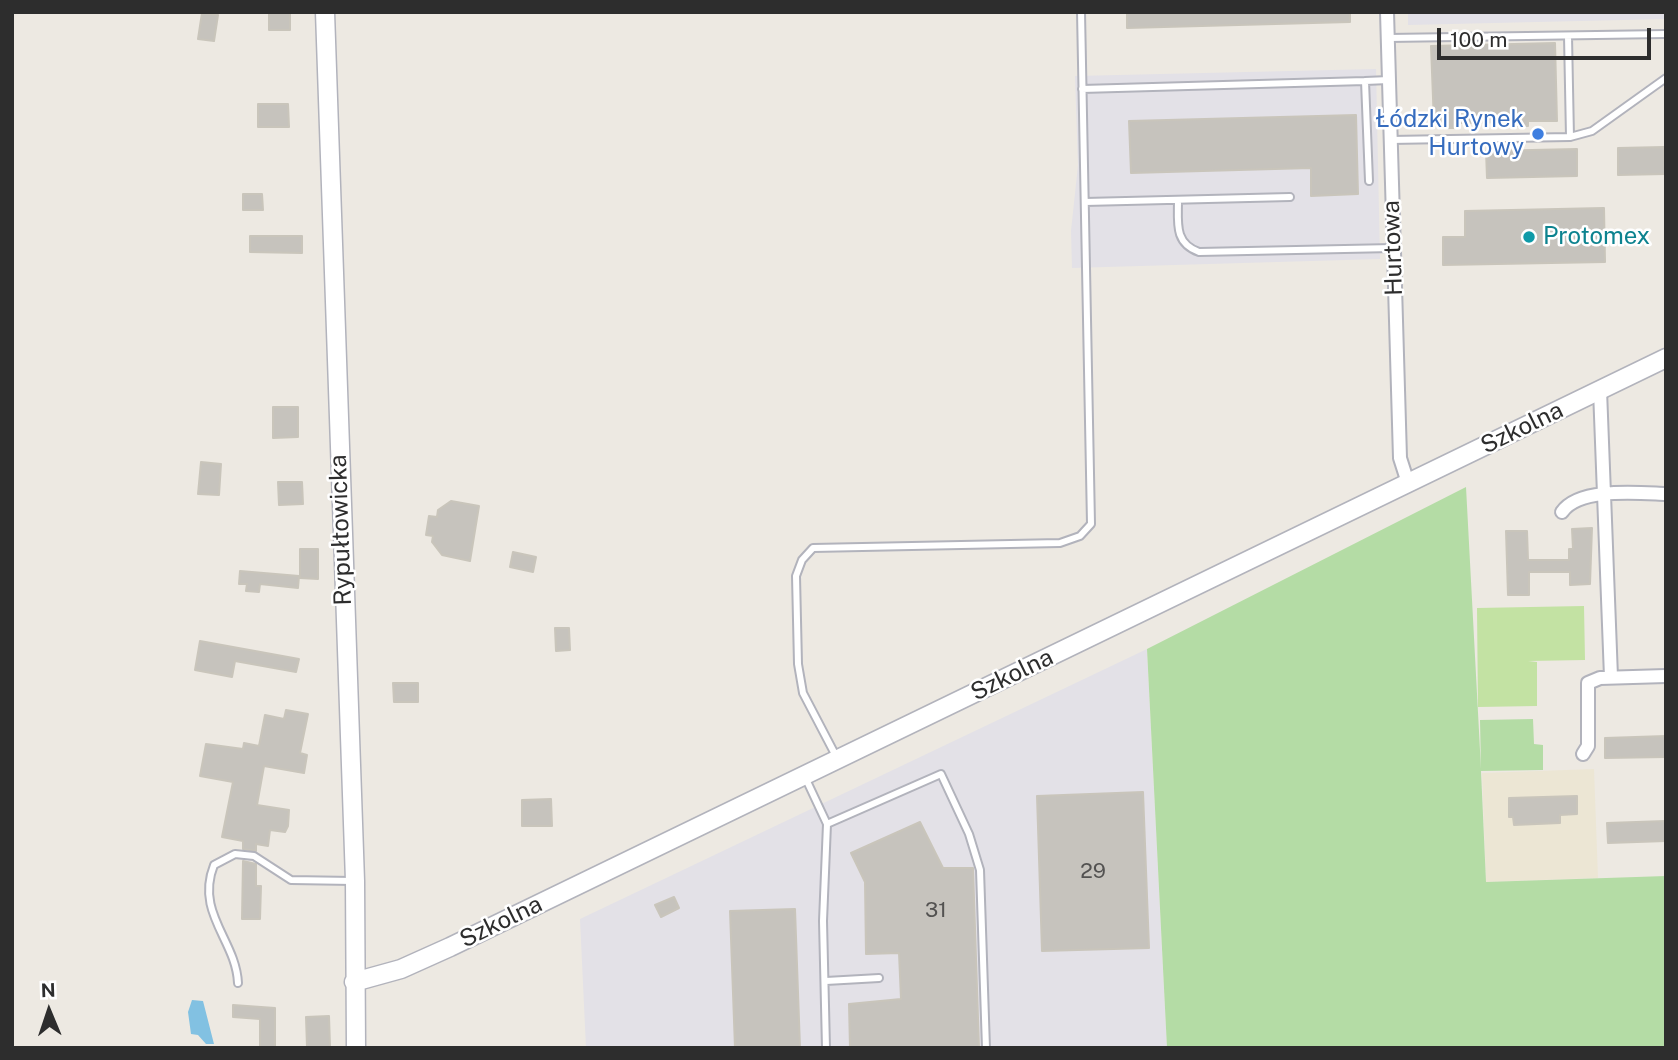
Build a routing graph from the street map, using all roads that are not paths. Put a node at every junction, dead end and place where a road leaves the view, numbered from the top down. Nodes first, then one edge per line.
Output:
1 (325, 12) edge
2 (1081, 12) edge
3 (1387, 12) edge
4 (1666, 34) edge
5 (1568, 36) junction
6 (1388, 38) junction
7 (1666, 78) edge
8 (1389, 80) junction
9 (1365, 81) junction
10 (1082, 89) junction
11 (1570, 136) junction
12 (1390, 140) junction
13 (1369, 181) dead end
14 (1290, 197) dead end
15 (1178, 200) junction
16 (1085, 202) junction
17 (1393, 248) junction
18 (1666, 358) edge
19 (1600, 390) junction
20 (1408, 483) junction
21 (1603, 494) junction
22 (1666, 494) edge
23 (1562, 512) dead end
24 (1666, 676) edge
25 (1611, 677) junction
26 (1583, 754) dead end
27 (837, 760) junction
28 (805, 776) junction
29 (827, 824) junction
30 (355, 881) junction
31 (879, 978) dead end
32 (827, 981) junction
33 (354, 982) junction
34 (238, 983) dead end
35 (356, 1048) edge
36 (826, 1048) edge
37 (986, 1048) edge

1 - 30 street, Rypułtowicka
2 - 10 lane
3 - 6 street, Hurtowa
4 - 5 lane
5 - 6 lane
5 - 11 lane
6 - 8 street, Hurtowa
7 - 11 lane
8 - 9 lane
8 - 12 street, Hurtowa
9 - 10 lane
9 - 13 lane
10 - 16 lane
11 - 12 lane
12 - 17 street, Hurtowa
14 - 15 lane
15 - 16 lane
15 - 17 lane
16 - 27 lane
17 - 20 street, Hurtowa
18 - 19 street, Szkolna
19 - 20 street, Szkolna
19 - 21 street
20 - 27 street, Szkolna
21 - 22 street
21 - 23 street
21 - 25 street
24 - 25 street
25 - 26 street
27 - 28 street, Szkolna
28 - 29 lane
28 - 33 street, Szkolna
29 - 32 lane
29 - 37 lane
30 - 33 street, Rypułtowicka
30 - 34 lane
31 - 32 lane
32 - 36 lane
33 - 35 street, Rypułtowicka

